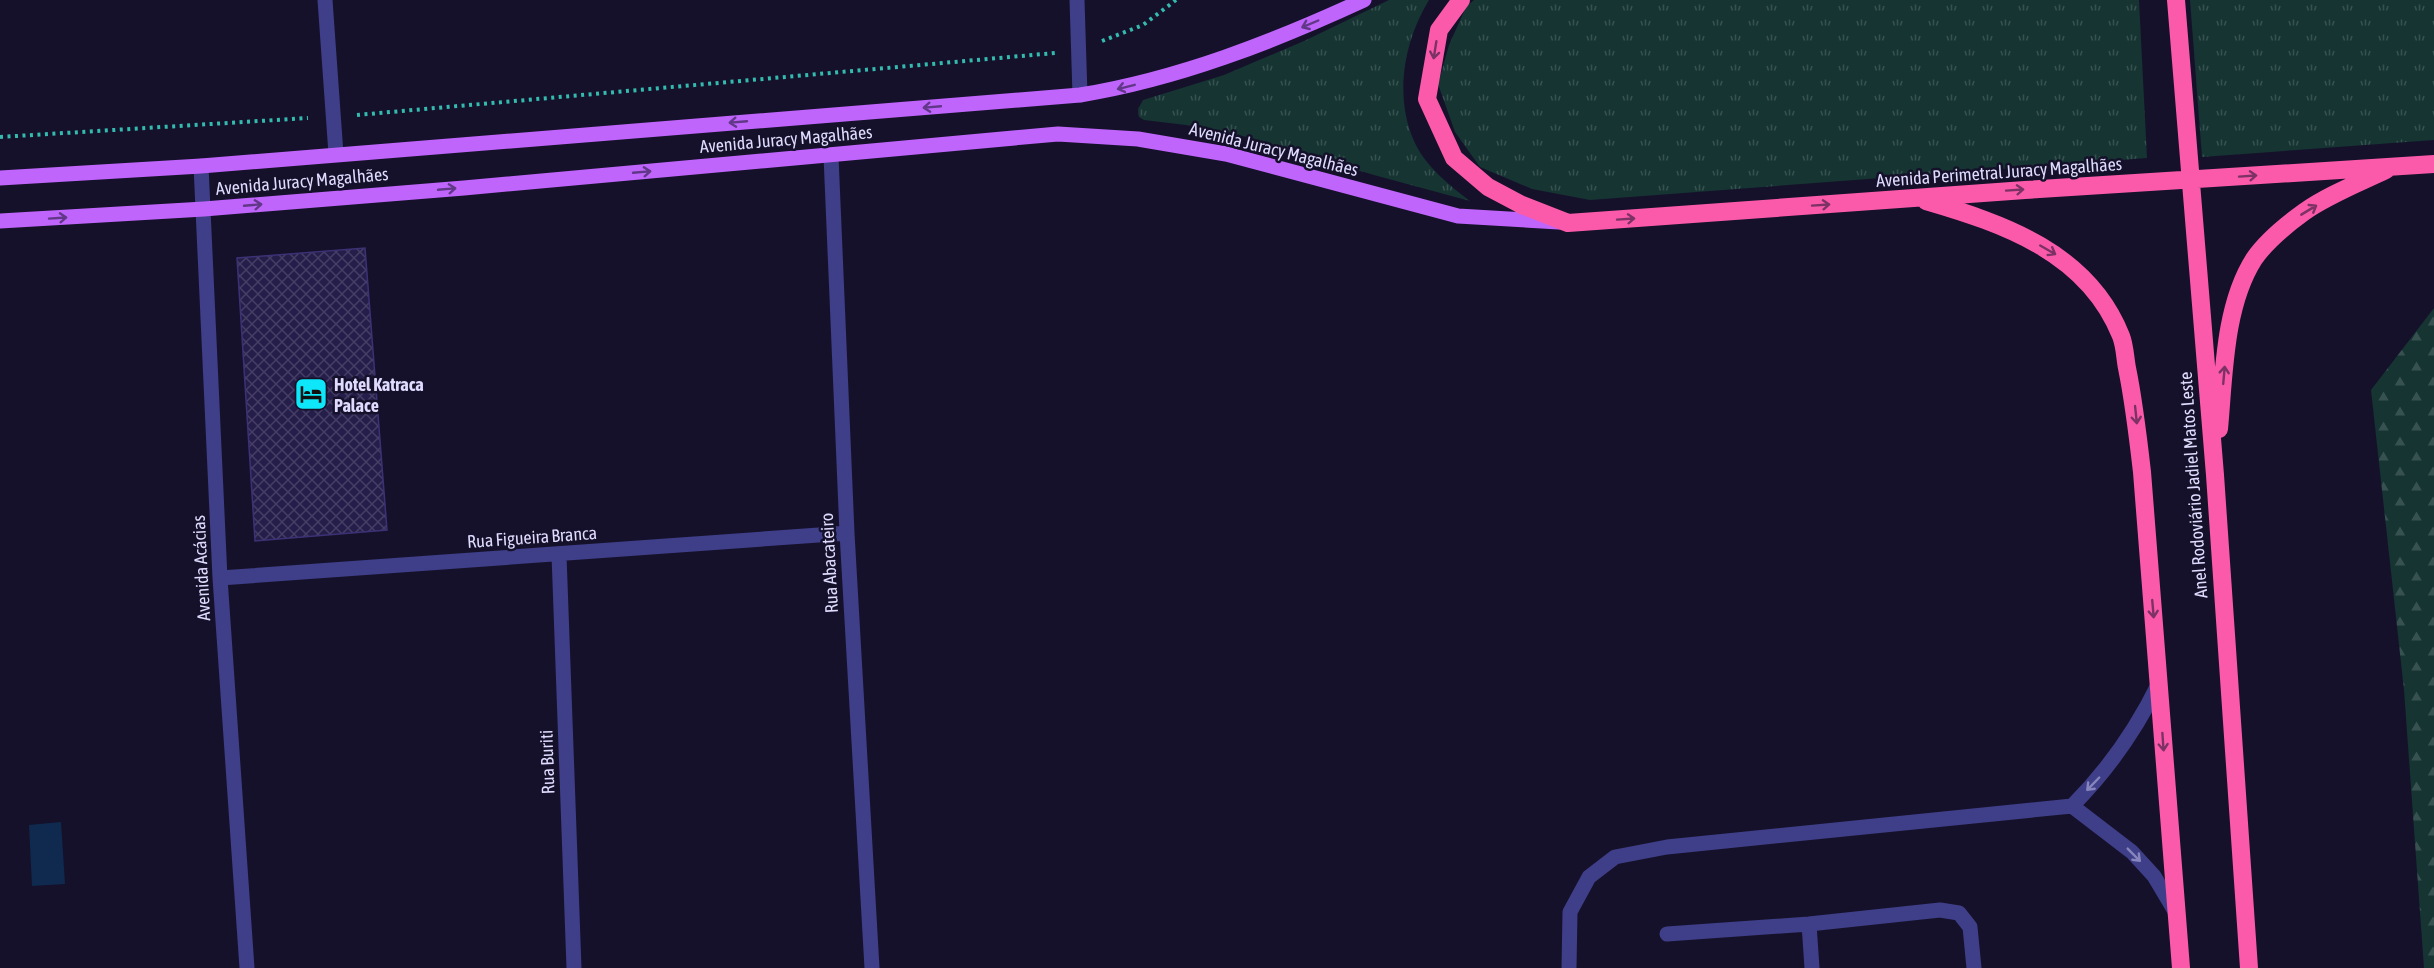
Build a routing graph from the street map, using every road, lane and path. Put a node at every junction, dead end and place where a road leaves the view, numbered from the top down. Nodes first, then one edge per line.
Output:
1 (325, 0) edge
2 (1077, 0) edge
3 (1176, 0) edge
4 (1364, 0) edge
5 (1461, 0) edge
6 (2176, 0) edge
7 (1078, 51) junction
8 (1080, 95) junction
9 (332, 117) junction
10 (0, 137) edge
11 (336, 154) junction
12 (831, 156) junction
13 (2434, 164) edge
14 (201, 166) junction
15 (2394, 166) junction
16 (0, 178) edge
17 (2189, 180) junction
18 (1916, 198) junction
19 (204, 209) junction
20 (0, 221) edge
21 (1568, 223) junction
22 (2215, 475) junction
23 (847, 533) junction
24 (559, 555) junction
25 (220, 578) junction
26 (2159, 683) junction
27 (2072, 806) junction
28 (2176, 913) junction
29 (1809, 924) junction
30 (1667, 934) dead end
31 (247, 968) edge
32 (574, 968) edge
33 (872, 968) edge
34 (1569, 968) edge
35 (1812, 968) edge
36 (1974, 968) edge
37 (2181, 968) edge
38 (2249, 968) edge

1 - 9 street
2 - 7 street
3 - 7 path
4 -> 8 main road, Avenida Juracy Magalhães
5 -> 21 highway
6 - 17 highway, Anel Rodoviário Jadiel Matos Leste
7 - 8 street
7 - 9 path
8 -> 11 main road, Avenida Juracy Magalhães
9 - 10 path
9 - 11 street
11 - 14 main road, Avenida Juracy Magalhães
19 -> 12 main road, Avenida Juracy Magalhães
12 - 21 main road, Avenida Juracy Magalhães
12 - 23 street, Rua Abacateiro
13 - 15 highway, Avenida Perimetral Juracy Magalhães
14 - 16 main road, Avenida Juracy Magalhães
14 - 19 street, Avenida Acácias
17 -> 15 highway, Avenida Perimetral Juracy Magalhães
22 -> 15 highway
18 -> 17 highway, Avenida Perimetral Juracy Magalhães
17 - 22 highway, Anel Rodoviário Jadiel Matos Leste
21 -> 18 highway, Avenida Perimetral Juracy Magalhães
18 -> 26 highway
20 -> 19 main road, Avenida Juracy Magalhães
19 - 25 street, Avenida Acácias
22 - 38 highway, Anel Rodoviário Jadiel Matos Leste
23 - 24 street, Rua Figueira Branca
23 - 33 street, Rua Abacateiro
24 - 25 street, Rua Figueira Branca
24 - 32 street, Rua Buriti
25 - 31 street, Avenida Acácias
26 -> 27 street
26 -> 28 highway
27 -> 28 street
27 - 34 street
28 - 37 highway
29 - 30 street
29 - 35 street
29 - 36 street

